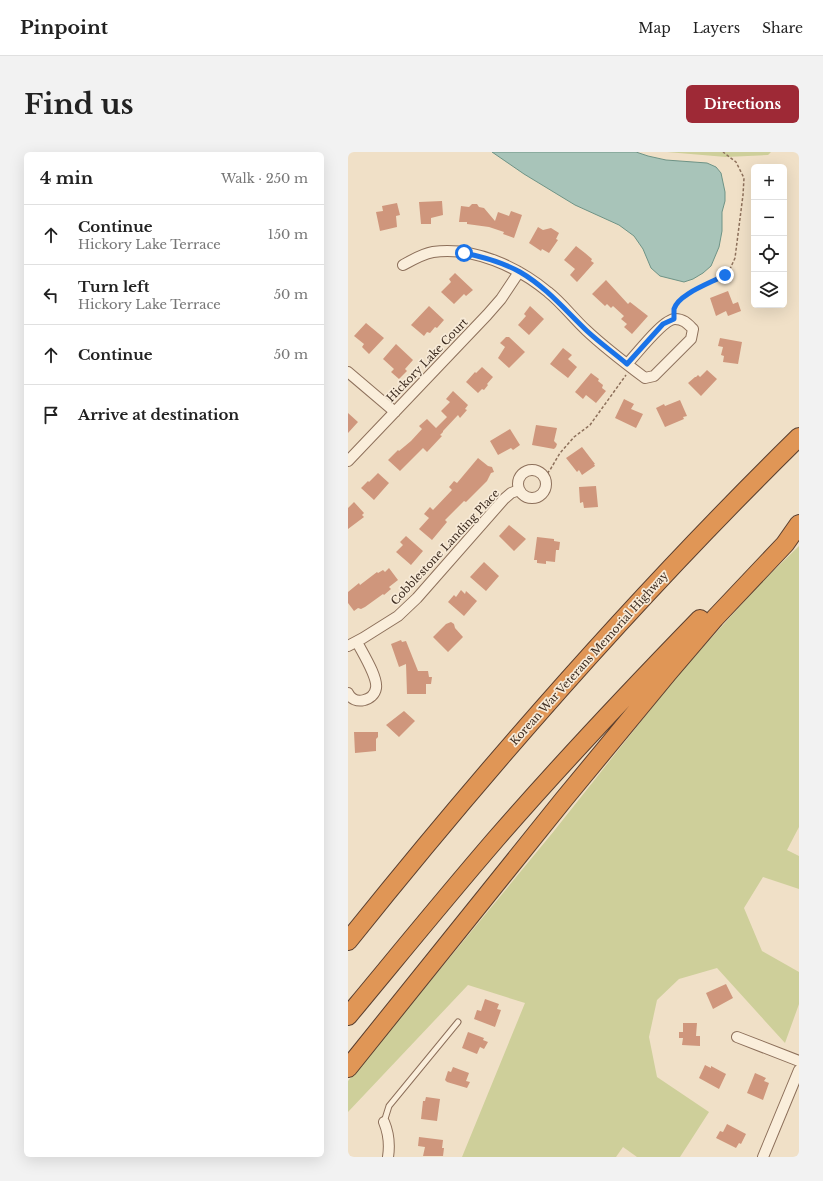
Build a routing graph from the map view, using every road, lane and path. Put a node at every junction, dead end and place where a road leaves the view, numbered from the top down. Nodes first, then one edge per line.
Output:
1 (723, 152) edge
2 (403, 265) dead end
3 (519, 272) junction
4 (674, 319) junction
5 (630, 366) junction
6 (348, 372) edge
7 (395, 412) junction
8 (799, 436) edge
9 (348, 461) edge
10 (544, 477) junction
11 (520, 490) junction
12 (799, 524) edge
13 (353, 644) edge
14 (348, 693) edge
15 (348, 941) edge
16 (348, 1016) edge
17 (458, 1022) dead end
18 (737, 1037) dead end
19 (799, 1061) edge
20 (348, 1068) edge
21 (799, 1070) edge
22 (384, 1122) joint
23 (388, 1157) edge
24 (763, 1157) edge

1 - 4 path
2 - 3 street
3 - 5 street
3 - 7 street, Hickory Lake Court
4 - 5 street
4 - 5 street
5 - 10 path
6 - 7 street
7 - 9 street, Hickory Lake Court
8 - 15 highway, Korean War Veterans Memorial Highway
10 - 11 street
10 - 11 street
11 - 13 street, Cobblestone Landing Place
12 - 16 highway
12 - 20 highway
13 - 14 street
17 - 22 lane
18 - 19 street
21 - 24 street
22 - 23 street

